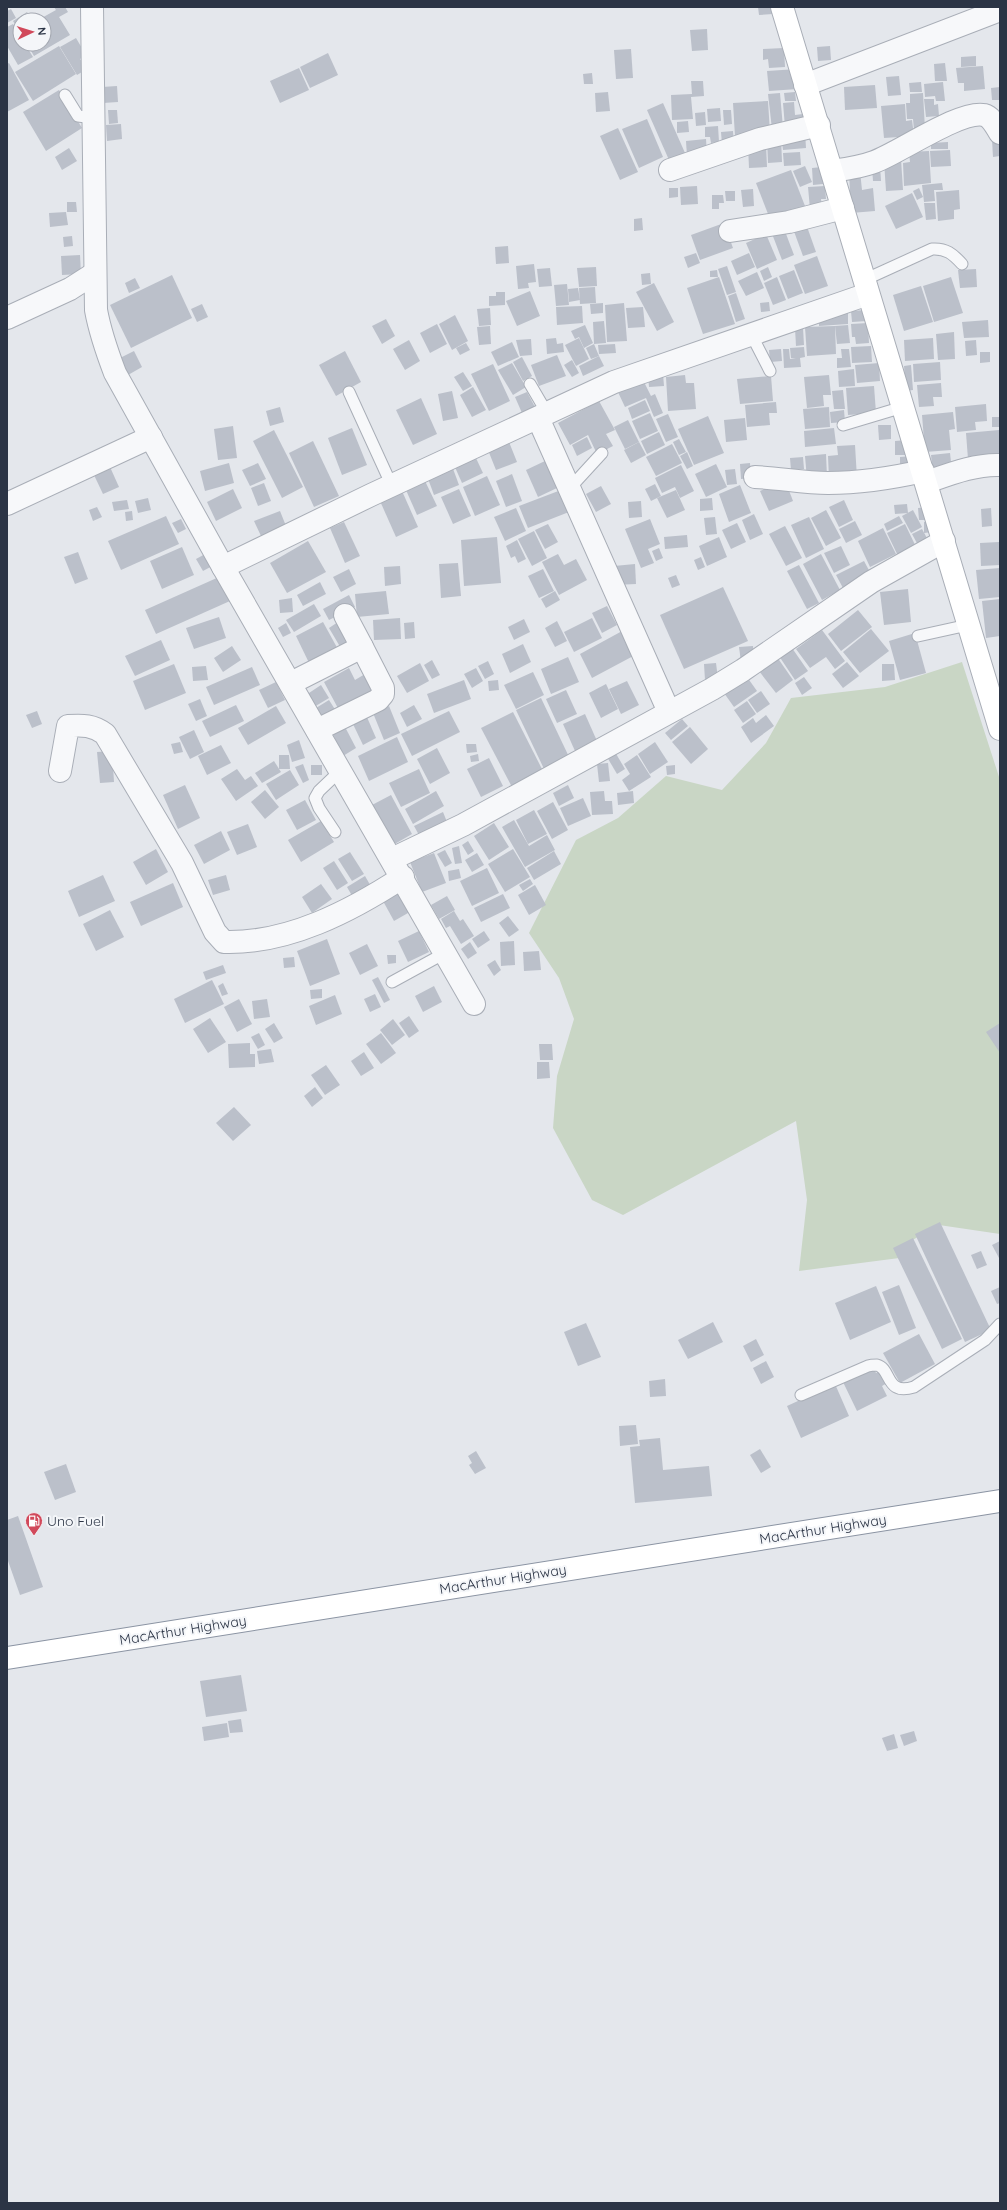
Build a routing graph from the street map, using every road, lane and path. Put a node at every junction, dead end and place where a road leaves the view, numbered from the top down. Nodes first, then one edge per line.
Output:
1 (92, 7) edge
2 (782, 7) edge
3 (1000, 10) edge
4 (805, 85) junction
5 (65, 95) dead end
6 (94, 118) junction
7 (819, 124) junction
8 (1000, 133) edge
9 (670, 170) dead end
10 (832, 171) junction
11 (843, 208) junction
12 (730, 231) dead end
13 (962, 264) dead end
14 (95, 273) junction
15 (866, 287) junction
16 (7, 318) edge
17 (751, 334) junction
18 (770, 371) dead end
19 (530, 384) dead end
20 (349, 392) dead end
21 (903, 407) junction
22 (542, 416) junction
23 (843, 425) dead end
24 (151, 437) junction
25 (602, 453) dead end
26 (1000, 465) edge
27 (925, 476) junction
28 (755, 477) dead end
29 (392, 486) junction
30 (569, 489) junction
31 (7, 504) edge
32 (944, 541) junction
33 (223, 567) junction
34 (345, 615) dead end
35 (968, 625) junction
36 (918, 636) dead end
37 (362, 647) junction
38 (291, 683) junction
39 (669, 712) junction
40 (1000, 729) edge
41 (318, 730) junction
42 (341, 770) junction
43 (60, 771) dead end
44 (334, 832) dead end
45 (397, 868) junction
46 (445, 953) junction
47 (392, 982) dead end
48 (474, 1004) dead end
49 (1000, 1324) edge
50 (801, 1395) dead end
51 (1000, 1502) edge
52 (7, 1658) edge

1 - 6 street
2 - 4 main road
3 - 4 street
4 - 7 main road
5 - 6 lane
6 - 14 street
7 - 9 street
7 - 10 main road
8 - 10 street
10 - 11 main road
11 - 12 street
11 - 15 main road
13 - 15 lane
14 - 16 street
14 - 24 street
15 - 17 street
15 - 21 main road
17 - 18 lane
17 - 22 street
19 - 22 lane
20 - 29 lane
21 - 23 lane
21 - 27 main road
22 - 29 street
22 - 30 street
24 - 31 street
24 - 33 street
25 - 30 lane
26 - 27 street
27 - 28 street
27 - 32 main road
29 - 33 street
30 - 39 street
32 - 35 main road
32 - 39 street
33 - 38 street
34 - 37 street
35 - 36 lane
35 - 40 main road
37 - 38 street
37 - 41 street
38 - 41 street
39 - 45 street
41 - 42 street
42 - 44 lane
42 - 45 street
43 - 45 street
45 - 46 street
46 - 47 lane
46 - 48 street
49 - 50 lane
51 - 52 main road, MacArthur Highway

